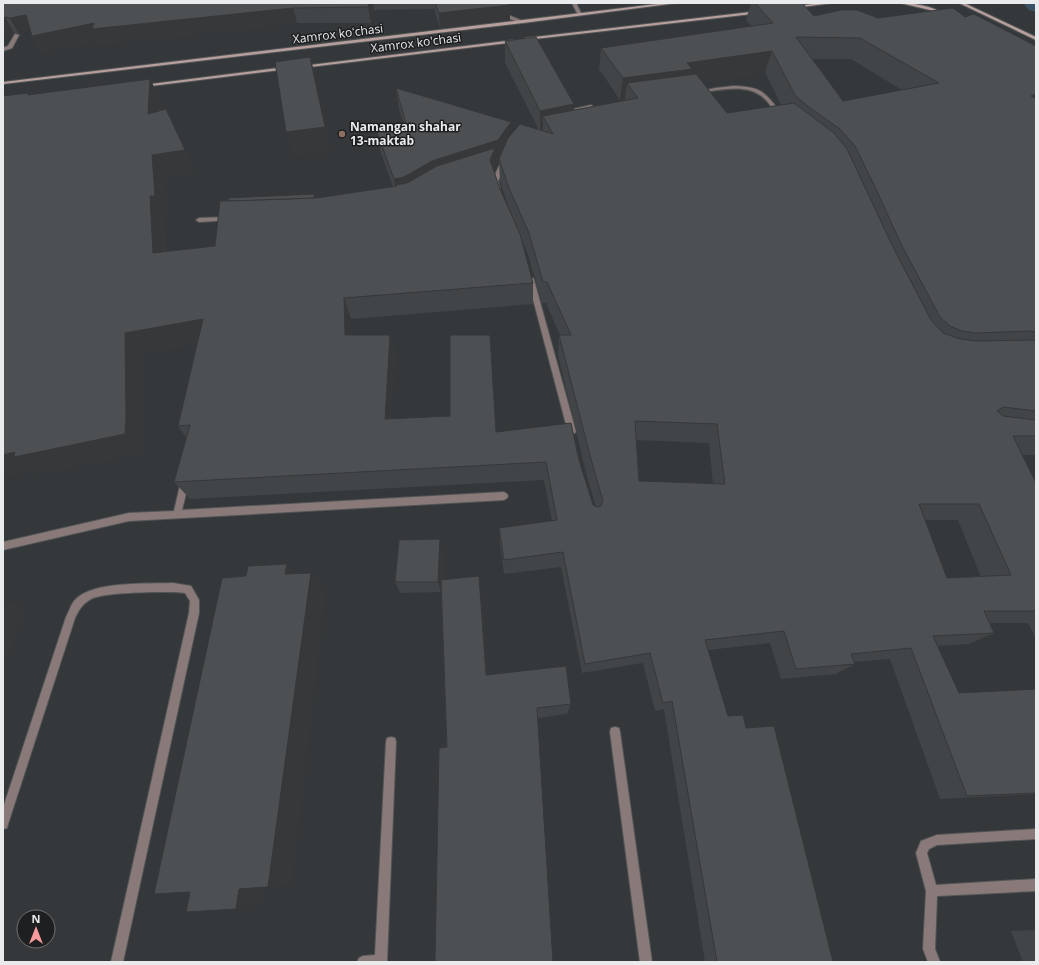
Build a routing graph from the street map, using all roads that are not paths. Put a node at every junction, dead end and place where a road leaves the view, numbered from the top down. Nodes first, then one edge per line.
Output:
1 (574, 3) edge
2 (675, 3) edge
3 (831, 3) edge
4 (902, 3) edge
5 (961, 3) edge
6 (792, 8) edge
7 (768, 10) edge
8 (490, 11) edge
9 (580, 14) junction
10 (951, 18) edge
11 (523, 22) junction
12 (17, 35) dead end
13 (532, 39) junction
14 (1036, 39) edge
15 (516, 40) edge
16 (524, 40) edge
17 (536, 45) edge
18 (3, 50) edge
19 (3, 83) edge
20 (137, 86) edge
21 (694, 93) edge
22 (573, 103) edge
23 (601, 106) edge
24 (577, 109) junction
25 (583, 118) edge
26 (784, 118) edge
27 (509, 154) edge
28 (502, 164) junction
29 (495, 166) edge
30 (500, 196) edge
31 (238, 219) edge
32 (199, 220) dead end
33 (528, 270) edge
34 (574, 440) edge
35 (187, 473) edge
36 (504, 496) dead end
37 (177, 515) junction
38 (3, 546) edge
39 (615, 732) dead end
40 (391, 742) dead end
41 (3, 824) edge
42 (1036, 834) edge
43 (1036, 885) edge
44 (932, 891) junction
45 (381, 961) edge
46 (117, 962) edge
47 (363, 962) edge
48 (646, 962) edge
49 (934, 962) edge

1 - 9 street
2 - 9 main road, Xamrox koʻchasi
3 - 6 main road
4 - 10 main road
5 - 14 main road
7 - 13 main road
8 - 11 street
9 - 11 main road, Xamrox koʻchasi
11 - 19 main road, Xamrox koʻchasi
12 - 18 street
13 - 16 main road
13 - 17 street
15 - 20 main road, Xamrox ko'chasi
21 - 26 street
22 - 24 street
23 - 24 street
24 - 25 street
27 - 28 street
28 - 29 street
28 - 30 street
31 - 32 street
33 - 34 street
35 - 37 street
36 - 37 street
37 - 38 street
39 - 48 street
40 - 45 street
41 - 46 street
42 - 44 street
43 - 44 street
44 - 49 street
45 - 47 street

